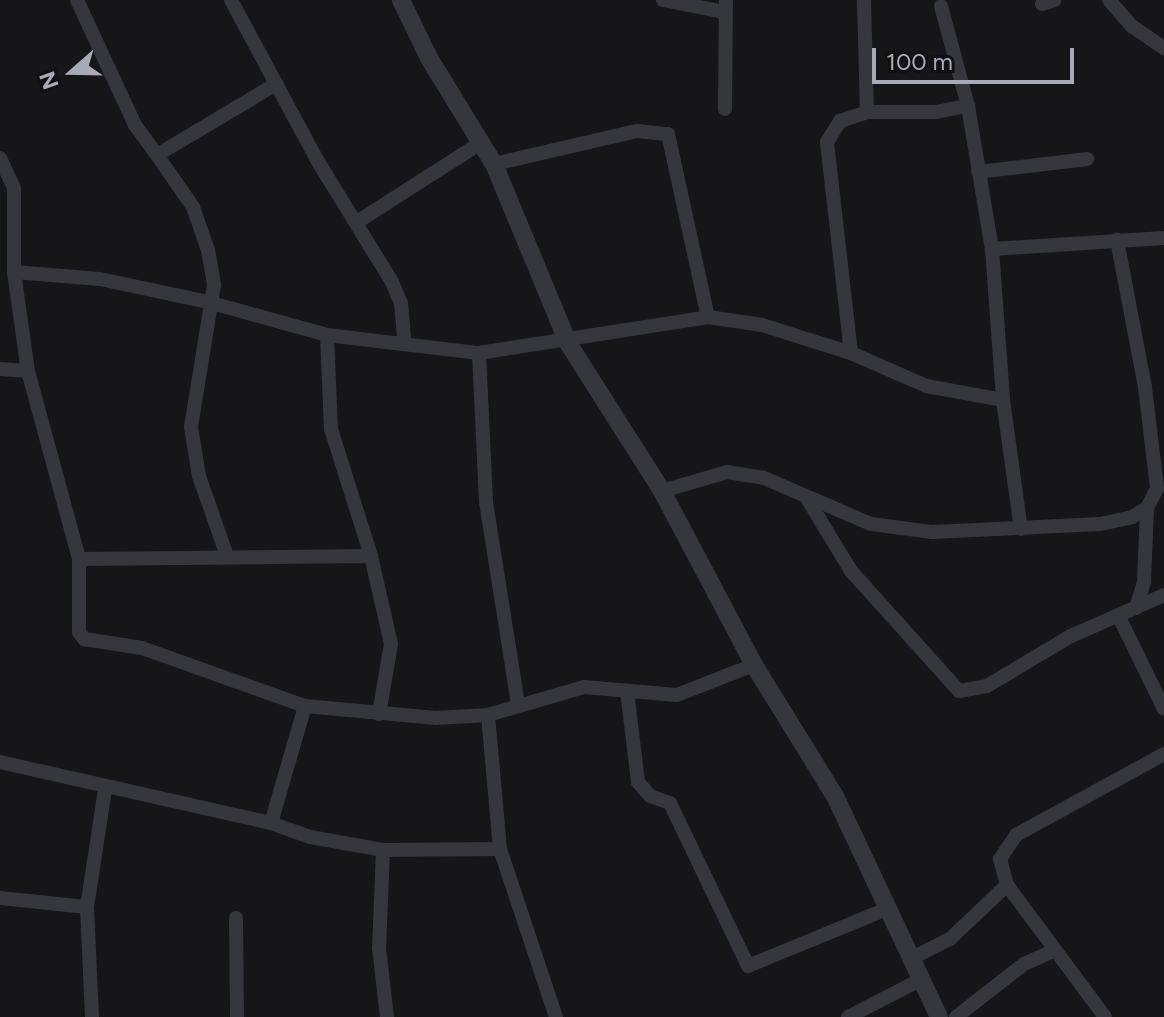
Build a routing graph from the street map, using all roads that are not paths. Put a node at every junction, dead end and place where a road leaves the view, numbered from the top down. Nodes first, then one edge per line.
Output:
1 (77, 0) edge
2 (231, 0) edge
3 (401, 0) edge
4 (663, 0) edge
5 (864, 0) edge
6 (1109, 0) edge
7 (725, 6) edge
8 (941, 6) dead end
9 (1164, 48) edge
10 (276, 84) junction
11 (968, 106) junction
12 (725, 109) dead end
13 (867, 112) junction
14 (482, 142) junction
15 (157, 155) junction
16 (0, 158) edge
17 (1087, 159) dead end
18 (494, 164) junction
19 (978, 172) junction
20 (357, 222) junction
21 (1164, 238) edge
22 (1117, 240) junction
23 (992, 249) junction
24 (14, 272) junction
25 (208, 302) junction
26 (708, 317) junction
27 (327, 335) junction
28 (404, 341) junction
29 (568, 343) junction
30 (479, 353) junction
31 (851, 353) junction
32 (0, 369) edge
33 (28, 371) junction
34 (1003, 400) junction
35 (662, 491) junction
36 (807, 500) junction
37 (1147, 508) junction
38 (1021, 529) junction
39 (227, 556) junction
40 (371, 556) junction
41 (79, 559) junction
42 (1164, 595) edge
43 (1136, 608) junction
44 (1119, 617) junction
45 (754, 665) junction
46 (627, 691) junction
47 (518, 705) junction
48 (305, 706) junction
49 (1164, 709) edge
50 (379, 714) junction
51 (488, 715) junction
52 (1164, 754) edge
53 (0, 762) edge
54 (105, 789) junction
55 (271, 823) junction
56 (500, 849) junction
57 (383, 850) junction
58 (1007, 885) junction
59 (0, 898) edge
60 (87, 907) junction
61 (887, 909) junction
62 (236, 918) dead end
63 (1055, 950) junction
64 (910, 959) junction
65 (920, 980) junction
66 (92, 1017) edge
67 (237, 1017) edge
68 (387, 1017) edge
69 (556, 1017) edge
70 (848, 1017) edge
71 (939, 1017) edge
72 (956, 1017) edge
73 (1105, 1017) edge

1 - 15 street
2 - 10 street
3 - 14 street
4 - 7 street
5 - 13 street
6 - 9 street
7 - 12 street
8 - 11 street
10 - 15 street
10 - 20 street
11 - 13 street
11 - 19 street
13 - 31 street
14 - 18 street
14 - 20 street
15 - 25 street
16 - 24 street
17 - 19 street
18 - 26 street
18 - 29 street
19 - 23 street
20 - 28 street
21 - 22 street
22 - 23 street
22 - 37 street
23 - 34 street
24 - 25 street
24 - 33 street
25 - 27 street
25 - 39 street
26 - 29 street
26 - 31 street
27 - 28 street
27 - 40 street
28 - 30 street
29 - 30 street
29 - 35 street
30 - 47 street
31 - 34 street
32 - 33 street
33 - 41 street
34 - 38 street
35 - 36 street
35 - 45 street
36 - 38 street
36 - 44 street
37 - 38 street
37 - 43 street
39 - 40 street
39 - 41 street
40 - 50 street
41 - 48 street
42 - 43 street
43 - 44 street
44 - 49 street
45 - 46 street
45 - 61 street
46 - 47 street
46 - 61 street
47 - 51 street
48 - 50 street
48 - 55 street
50 - 51 street
51 - 56 street
52 - 58 street
53 - 54 street
54 - 55 street
54 - 60 street
55 - 57 street
56 - 57 street
56 - 69 street
57 - 68 street
58 - 63 street
58 - 64 street
59 - 60 street
60 - 66 street
61 - 64 street
62 - 67 street
63 - 72 street
63 - 73 street
64 - 65 street
65 - 70 street
65 - 71 street

